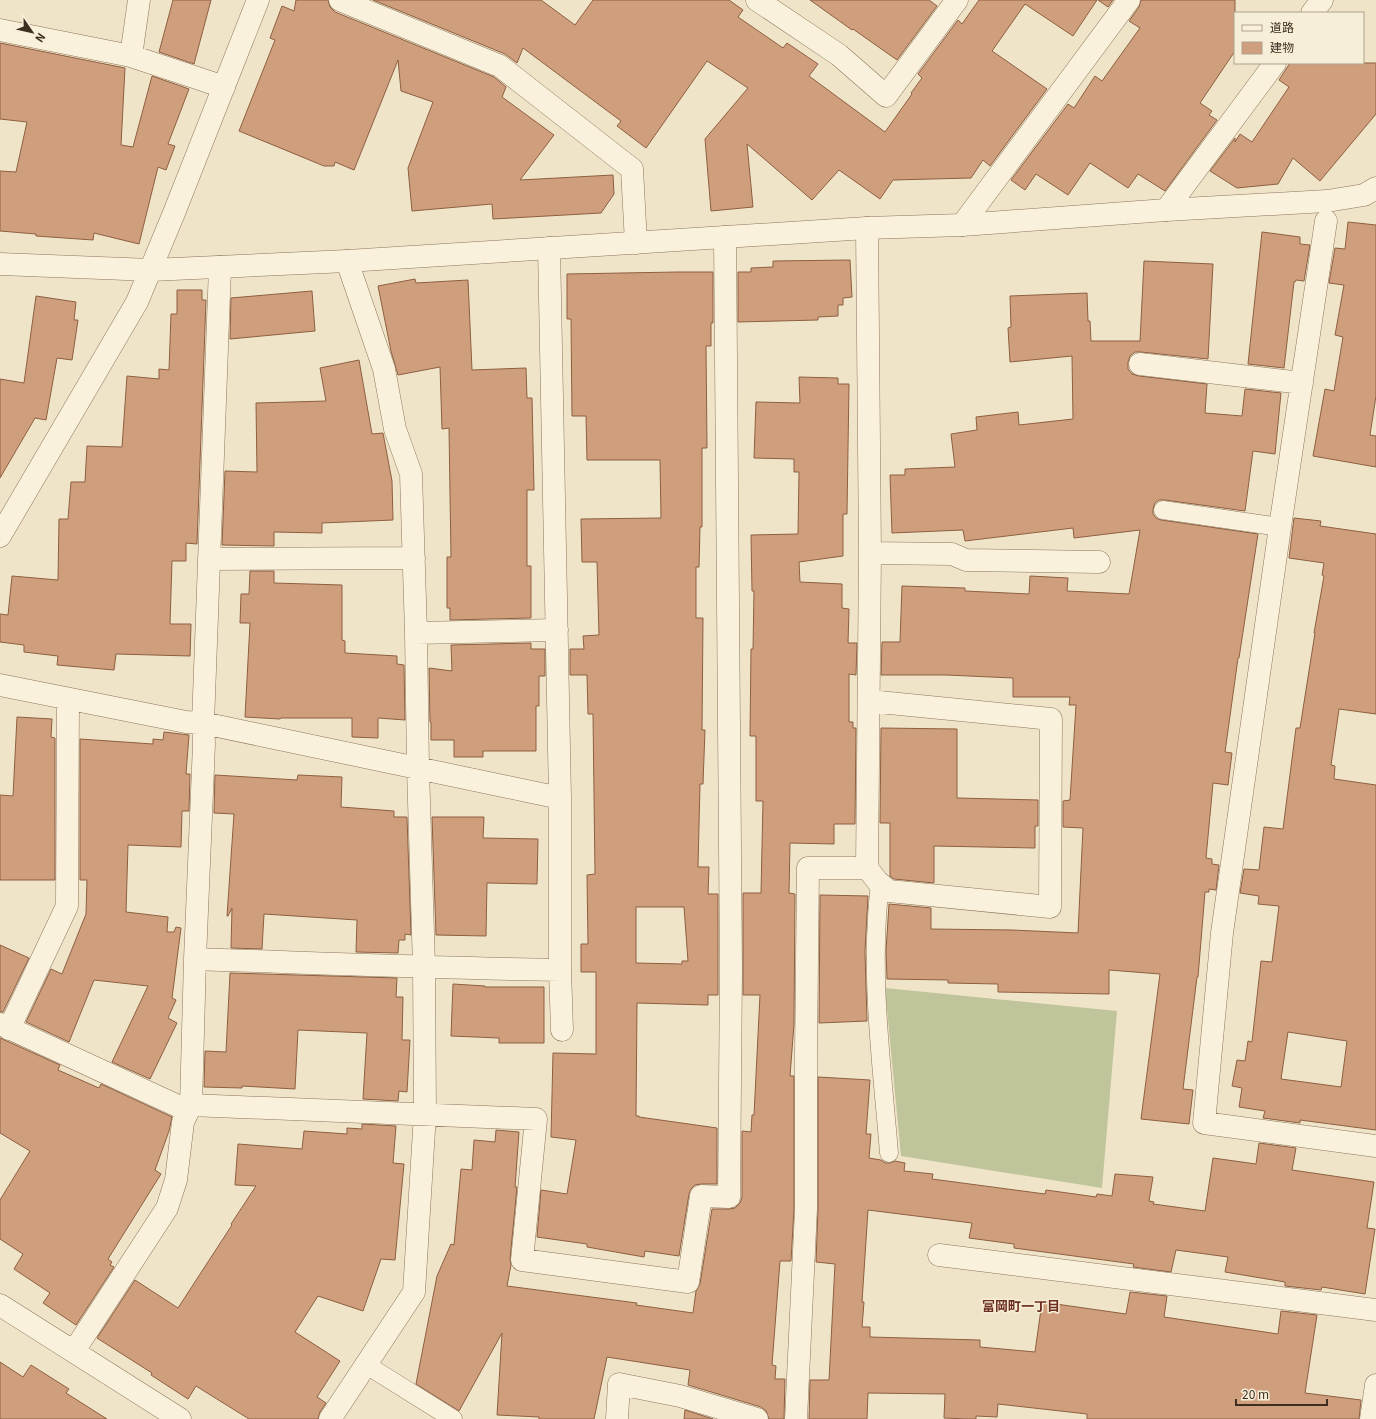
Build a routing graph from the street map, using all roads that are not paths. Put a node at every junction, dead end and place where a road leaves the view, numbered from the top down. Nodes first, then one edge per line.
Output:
1 (139, 0) edge
2 (258, 0) edge
3 (340, 0) edge
4 (757, 0) edge
5 (957, 0) edge
6 (1129, 0) edge
7 (1322, 0) edge
8 (1313, 12) edge
9 (0, 30) edge
10 (131, 56) junction
11 (1274, 64) edge
12 (224, 87) junction
13 (1376, 188) edge
14 (1166, 210) junction
15 (1326, 220) dead end
16 (962, 225) junction
17 (867, 228) junction
18 (725, 237) junction
19 (636, 242) junction
20 (549, 248) junction
21 (347, 261) junction
22 (0, 264) edge
23 (220, 267) junction
24 (151, 270) junction
25 (1140, 364) dead end
26 (1302, 383) junction
27 (1162, 510) dead end
28 (1280, 527) junction
29 (0, 536) edge
30 (870, 553) junction
31 (414, 558) junction
32 (209, 559) junction
33 (1099, 562) dead end
34 (557, 630) junction
35 (416, 633) junction
36 (0, 684) edge
37 (68, 699) junction
38 (869, 701) junction
39 (203, 723) junction
40 (418, 768) junction
41 (560, 798) junction
42 (874, 876) junction
43 (195, 959) junction
44 (424, 967) junction
45 (560, 970) junction
46 (4, 1027) edge
47 (562, 1030) dead end
48 (191, 1105) junction
49 (425, 1114) junction
50 (1376, 1146) edge
51 (889, 1154) dead end
52 (939, 1255) dead end
53 (0, 1305) edge
54 (1376, 1310) edge
55 (74, 1351) junction
56 (365, 1364) junction
57 (1376, 1385) edge
58 (180, 1419) edge
59 (330, 1419) edge
60 (453, 1419) edge
61 (617, 1419) edge
62 (757, 1419) edge
63 (796, 1419) edge
64 (1371, 1419) edge

1 - 10 street
2 - 12 street
3 - 19 street
4 - 5 street
6 - 16 street
7 - 8 street
9 - 10 street
10 - 12 street
11 - 14 street
12 - 24 street
13 - 14 street
14 - 16 street
15 - 26 street
16 - 17 street
17 - 18 street
17 - 30 street
18 - 19 street
18 - 49 street
19 - 20 street
20 - 21 street
20 - 34 street
21 - 23 street
21 - 31 street
22 - 24 street
23 - 24 street
23 - 32 street
24 - 29 street
25 - 26 street
26 - 28 street
27 - 28 lane
28 - 50 street
30 - 33 street
30 - 38 street
31 - 32 street
31 - 35 street
32 - 39 street
34 - 35 street
34 - 41 street
35 - 40 street
36 - 37 street
37 - 39 street
37 - 46 street
38 - 42 street
38 - 42 street
39 - 40 street
39 - 43 street
40 - 41 street
40 - 44 street
41 - 45 street
42 - 51 lane
42 - 63 street
43 - 44 street
43 - 48 street
44 - 45 street
44 - 49 street
45 - 47 street
46 - 48 street
48 - 49 street
48 - 55 street
49 - 56 street
52 - 54 street
53 - 55 street
55 - 58 street
56 - 59 street
56 - 60 lane
57 - 64 street
61 - 62 street

